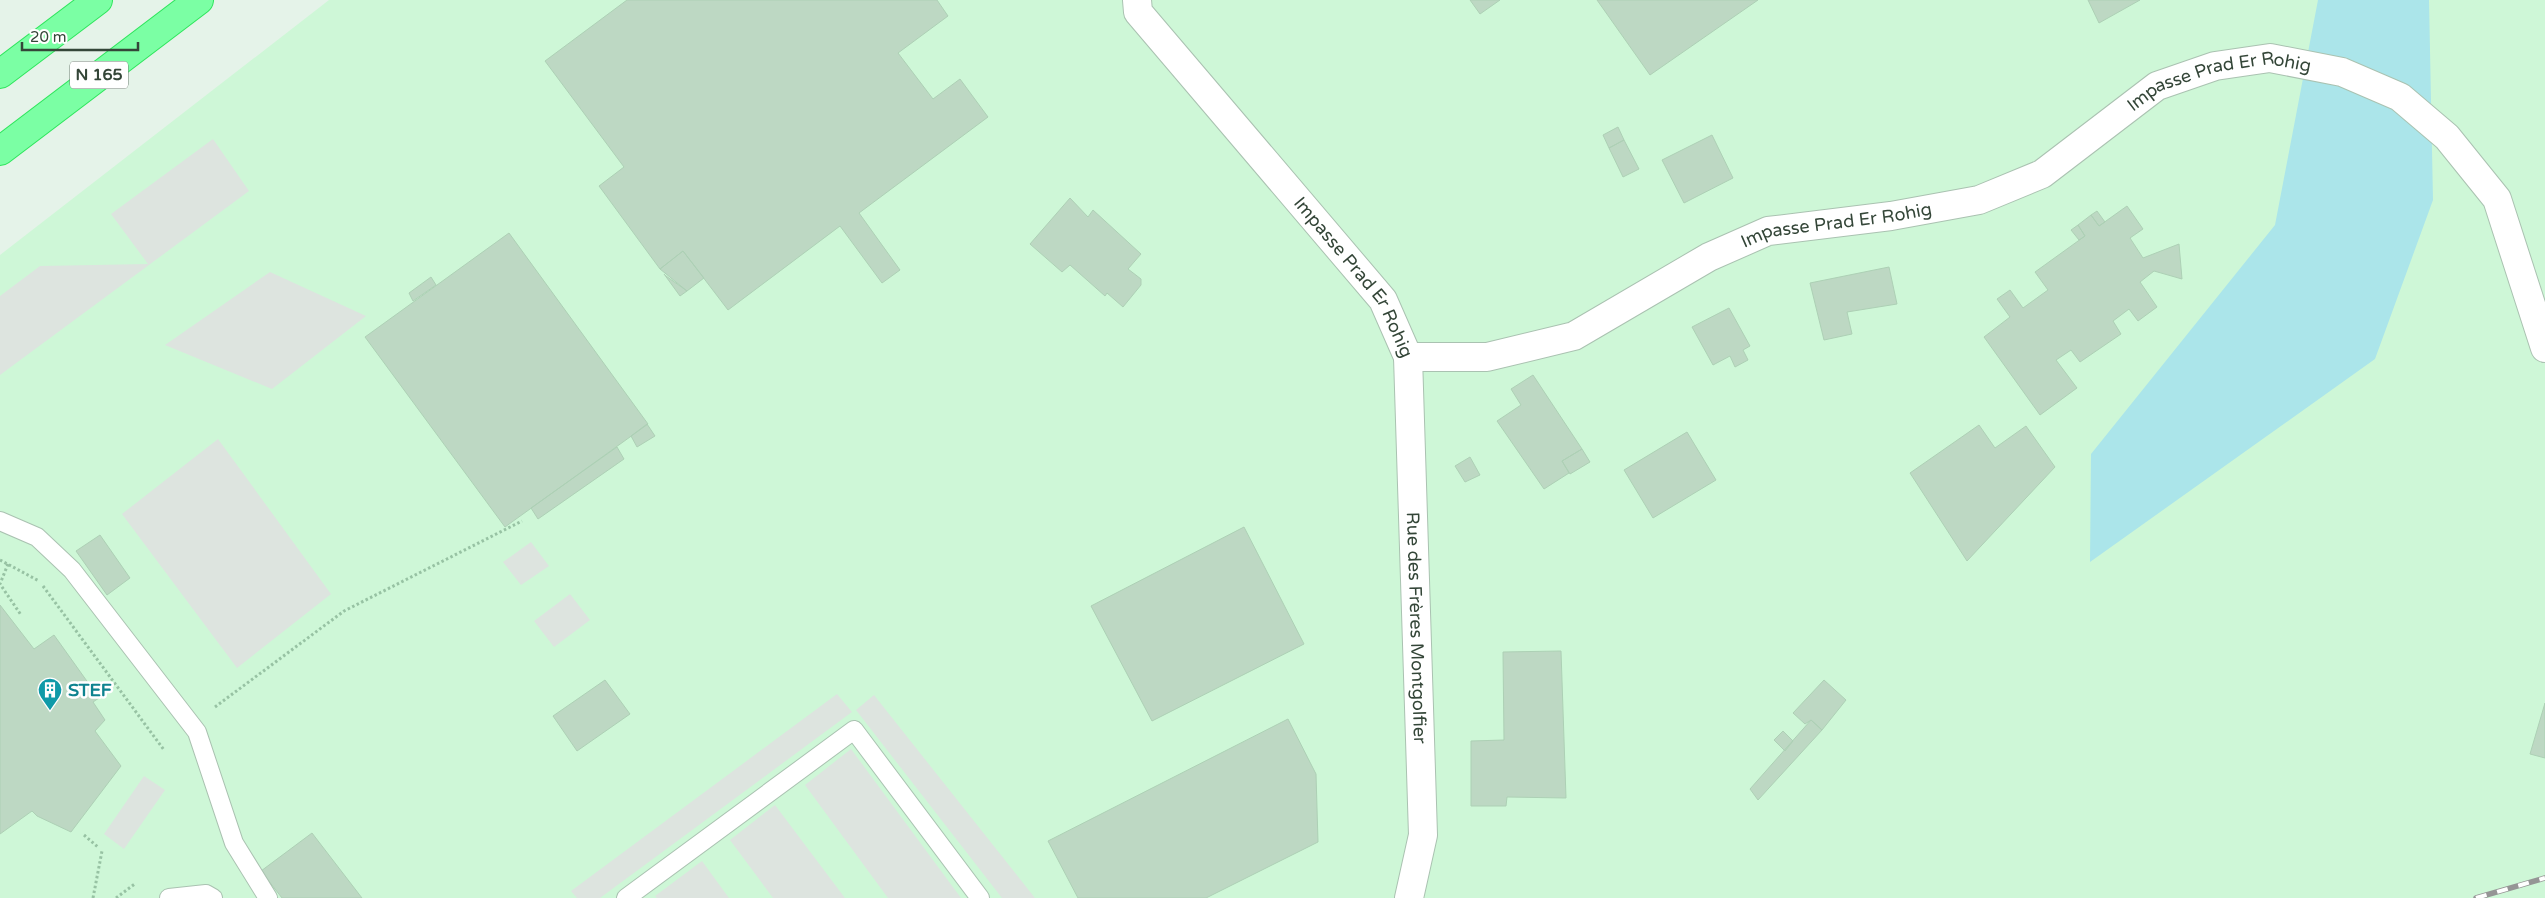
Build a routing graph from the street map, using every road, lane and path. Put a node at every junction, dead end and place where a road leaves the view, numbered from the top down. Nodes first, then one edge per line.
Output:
1 (98, 0) edge
2 (198, 0) edge
3 (1137, 0) edge
4 (0, 74) edge
5 (0, 150) edge
6 (2545, 348) edge
7 (1408, 357) junction
8 (0, 521) edge
9 (522, 521) dead end
10 (0, 560) edge
11 (8, 564) junction
12 (21, 615) dead end
13 (212, 709) dead end
14 (164, 750) dead end
15 (84, 834) dead end
16 (136, 883) dead end
17 (93, 898) edge
18 (116, 898) edge
19 (169, 898) edge
20 (213, 898) edge
21 (268, 898) edge
22 (626, 898) edge
23 (980, 898) edge
24 (1409, 898) edge

1 - 4 highway
2 - 5 highway, N 165
3 - 7 street, Impasse Prad Er Rohig
6 - 7 street, Impasse Prad Er Rohig
7 - 24 street, Rue des Frères Montgolfier
8 - 21 lane
9 - 13 path
10 - 11 path
11 - 12 path
11 - 14 path
15 - 17 path
16 - 18 path
19 - 20 lane
22 - 23 lane

